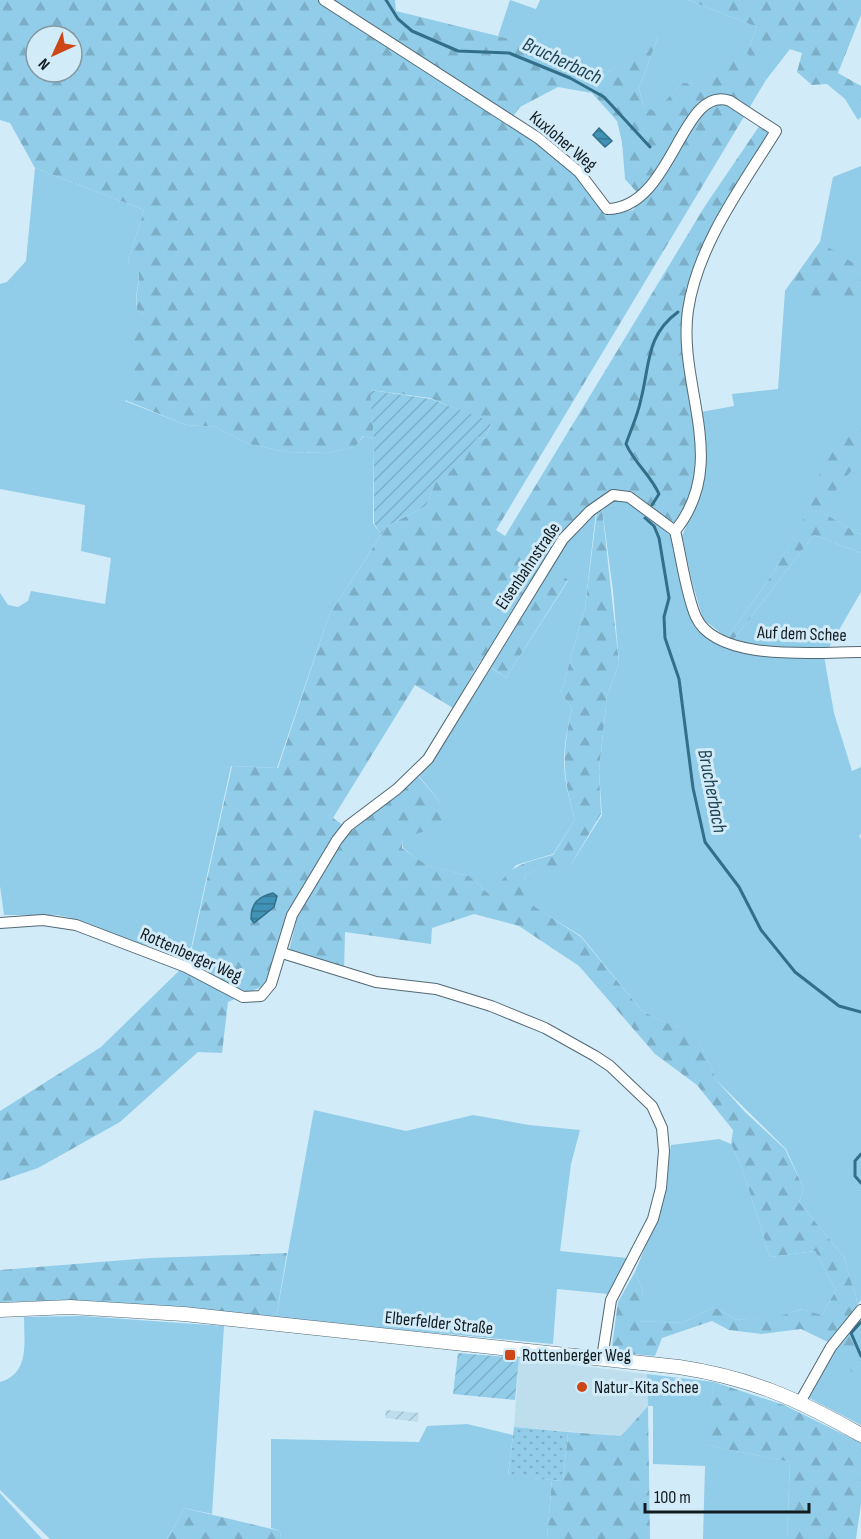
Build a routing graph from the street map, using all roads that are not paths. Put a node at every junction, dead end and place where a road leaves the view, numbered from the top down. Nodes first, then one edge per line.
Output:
1 (324, 0) edge
2 (675, 531) junction
3 (861, 652) edge
4 (0, 923) edge
5 (282, 953) junction
6 (0, 1310) edge
7 (861, 1310) edge
8 (602, 1358) junction
9 (800, 1402) junction
10 (861, 1435) edge

1 - 2 street, Kuxloher Weg
2 - 3 street, Auf dem Schee
2 - 5 street, Eisenbahnstraße
4 - 5 street, Rottenberger Weg
5 - 8 street
6 - 8 main road, Elberfelder Straße
7 - 9 street
8 - 9 main road, Elberfelder Straße
9 - 10 main road, Elberfelder Straße

